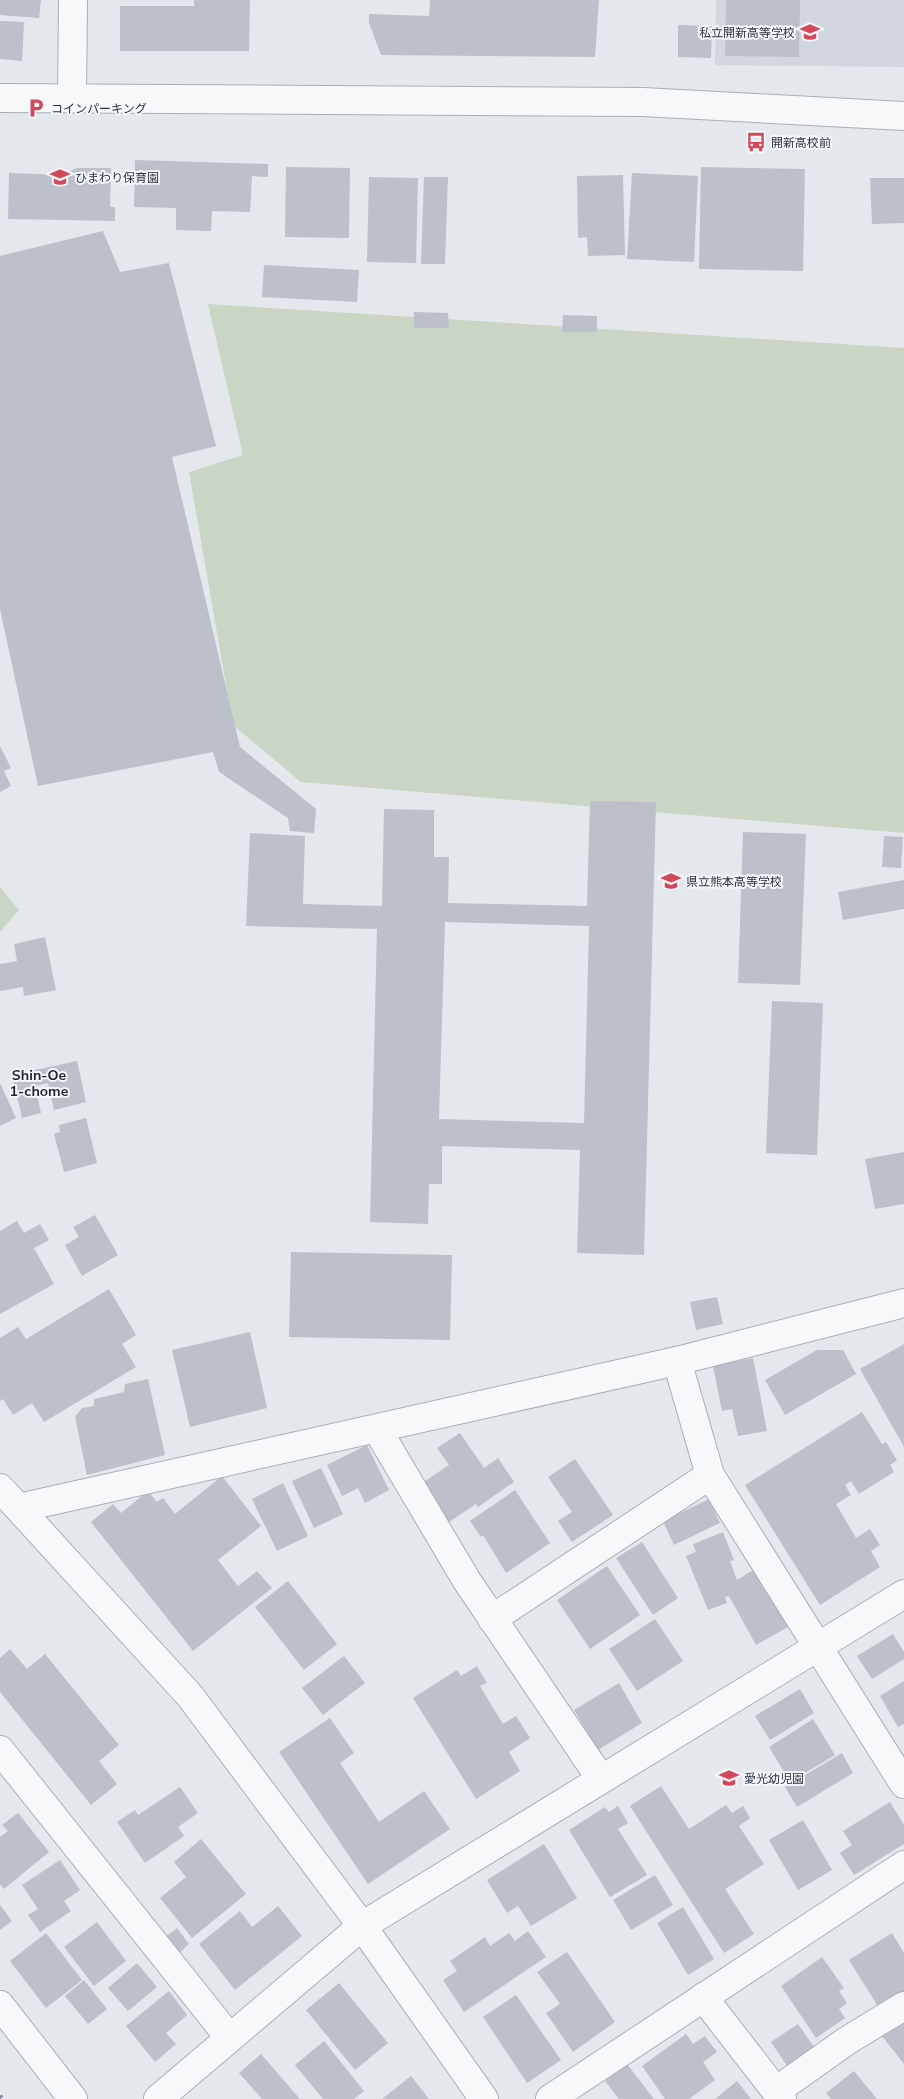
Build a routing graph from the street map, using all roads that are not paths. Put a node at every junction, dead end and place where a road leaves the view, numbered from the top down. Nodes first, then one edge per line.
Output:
1 (73, 0) edge
2 (0, 98) edge
3 (72, 98) junction
4 (904, 116) edge
5 (904, 1303) edge
6 (677, 1361) junction
7 (377, 1429) junction
8 (710, 1475) junction
9 (0, 1488) edge
10 (19, 1508) junction
11 (904, 1594) edge
12 (492, 1619) junction
13 (817, 1648) junction
14 (0, 1750) edge
15 (601, 1779) junction
16 (904, 1784) edge
17 (904, 1865) edge
18 (362, 1926) junction
19 (703, 1997) junction
20 (0, 2005) edge
21 (904, 2006) edge
22 (229, 2037) junction
23 (779, 2095) edge
24 (73, 2099) edge
25 (158, 2099) edge
26 (484, 2099) edge
27 (550, 2099) edge

1 - 3 street
2 - 3 street
3 - 4 street
5 - 6 street
6 - 7 street
6 - 8 street
7 - 10 street
7 - 12 street
8 - 12 street
8 - 13 street
9 - 10 street
10 - 18 street
11 - 13 street
12 - 15 street
13 - 15 street
13 - 16 street
14 - 22 street
15 - 18 street
17 - 19 street
18 - 22 street
18 - 26 street
19 - 23 street
19 - 27 street
20 - 24 street
21 - 23 street
22 - 25 street

